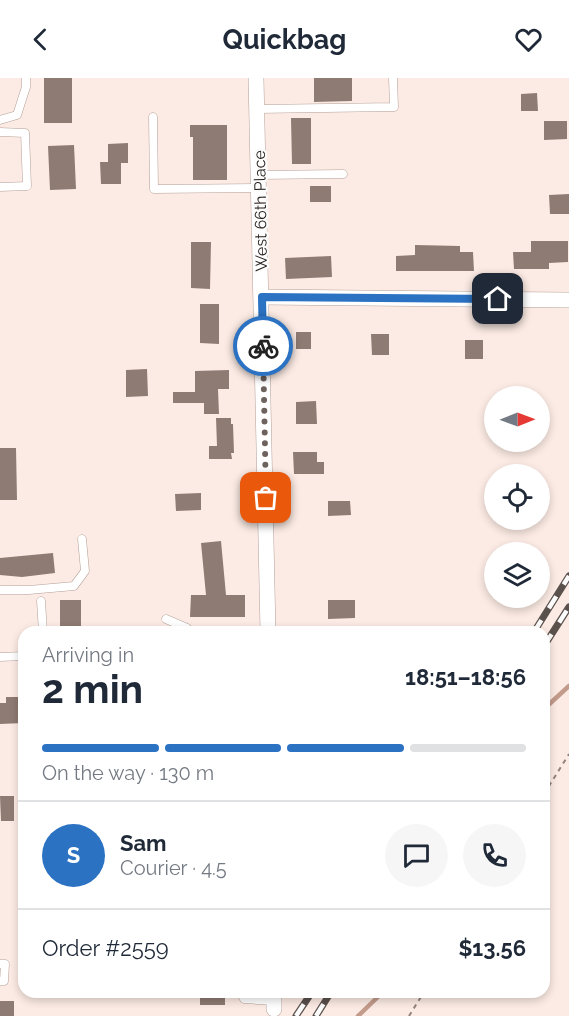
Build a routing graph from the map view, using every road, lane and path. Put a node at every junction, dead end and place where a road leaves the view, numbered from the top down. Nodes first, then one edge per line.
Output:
1 (26, 78) edge
2 (256, 78) edge
3 (393, 78) edge
4 (257, 109) junction
5 (153, 117) dead end
6 (0, 120) edge
7 (0, 132) edge
8 (343, 174) dead end
9 (259, 182) junction
10 (0, 187) edge
11 (262, 297) junction
12 (569, 300) edge
13 (82, 539) dead end
14 (0, 590) edge
15 (41, 601) dead end
16 (166, 619) dead end
17 (43, 626) edge
18 (182, 626) edge
19 (268, 626) edge
20 (18, 656) edge
21 (0, 657) edge
22 (569, 754) edge
23 (550, 784) edge
24 (0, 964) edge
25 (0, 981) edge
26 (243, 998) edge
27 (420, 998) edge
28 (273, 1004) edge
29 (409, 1016) edge

1 - 6 lane
2 - 4 street, West 66th Place
3 - 4 lane
4 - 9 street, West 66th Place
5 - 9 lane
7 - 10 lane
8 - 9 lane
9 - 11 street, West 66th Place
11 - 12 street
11 - 19 street, West 66th Place
13 - 14 lane
15 - 17 lane
16 - 18 lane
20 - 21 lane
22 - 23 path
24 - 25 lane
26 - 28 lane
27 - 29 path

